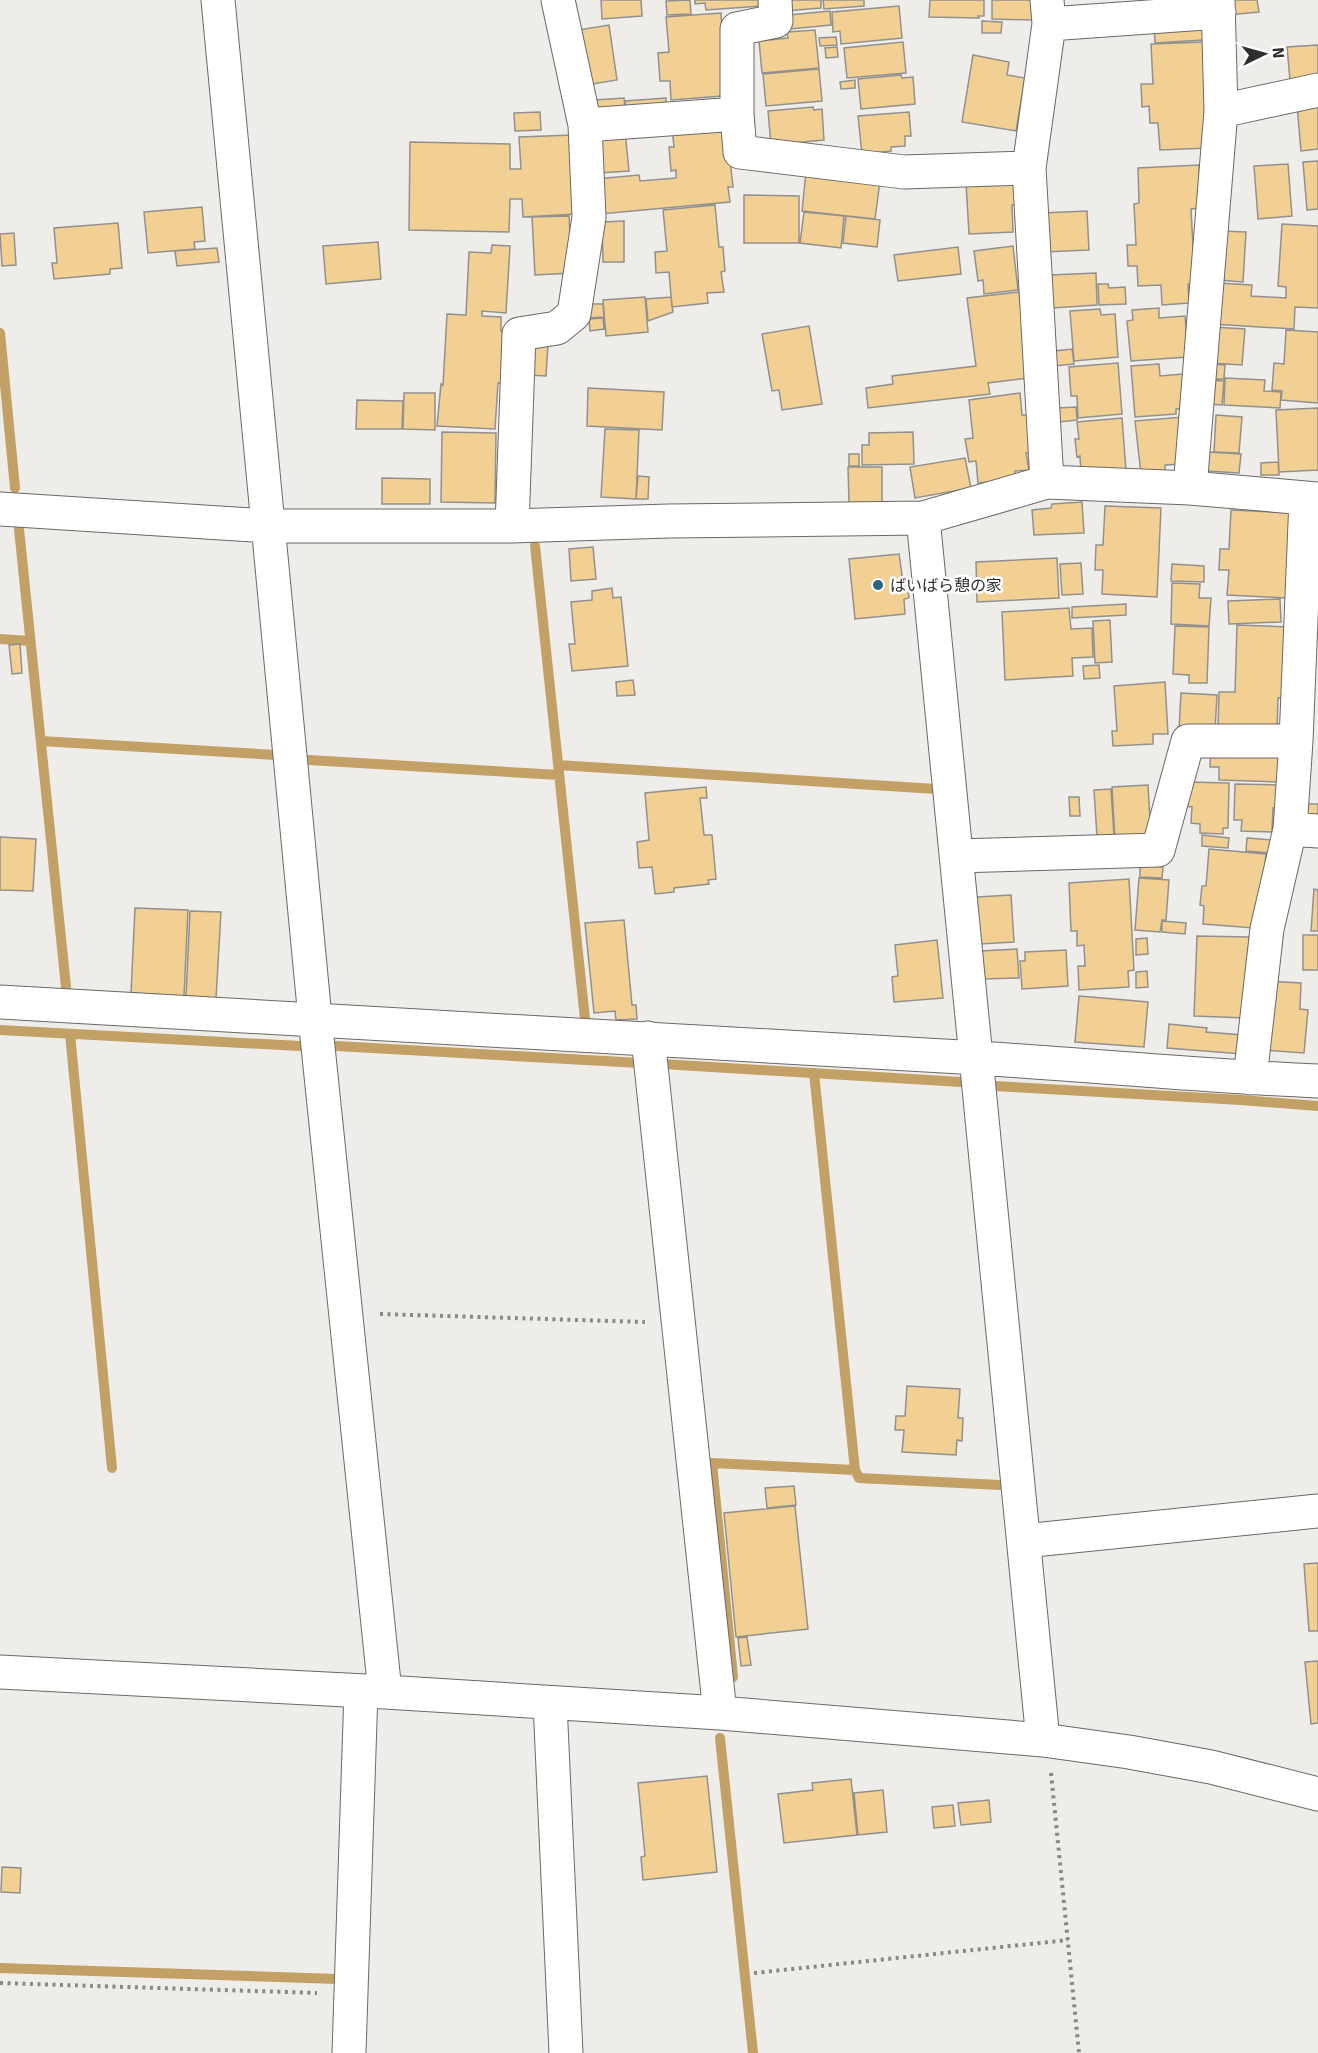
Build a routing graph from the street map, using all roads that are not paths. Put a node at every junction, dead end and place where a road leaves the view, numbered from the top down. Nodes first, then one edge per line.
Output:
1 (218, 0) edge
2 (558, 0) edge
3 (775, 0) edge
4 (1218, 6) edge
5 (1048, 12) edge
6 (1318, 90) edge
7 (1221, 111) junction
8 (737, 114) junction
9 (585, 125) junction
10 (1029, 168) junction
11 (1047, 482) junction
12 (1190, 488) junction
13 (1312, 499) edge
14 (0, 509) edge
15 (923, 518) junction
16 (268, 526) junction
17 (512, 526) junction
18 (1296, 741) junction
19 (1304, 830) edge
20 (956, 856) junction
21 (0, 1002) edge
22 (315, 1018) junction
23 (648, 1038) junction
24 (975, 1058) junction
25 (1250, 1078) junction
26 (1318, 1081) edge
27 (1318, 1511) edge
28 (1024, 1541) junction
29 (0, 1672) edge
30 (373, 1692) junction
31 (550, 1703) junction
32 (720, 1713) junction
33 (1046, 1741) junction
34 (1318, 1794) edge
35 (349, 2053) edge
36 (566, 2053) edge

1 - 16 street
2 - 9 street
3 - 8 street
4 - 5 street
4 - 7 street
5 - 10 street
6 - 7 street
7 - 12 street
8 - 9 street
8 - 10 street
9 - 17 street
10 - 11 street
11 - 12 street
11 - 15 street
12 - 13 street
13 - 18 street
14 - 16 street
15 - 17 street
15 - 20 street
16 - 17 street
16 - 22 street
18 - 19 street
18 - 20 street
19 - 25 street
20 - 24 street
21 - 22 street
22 - 23 street
22 - 30 street
23 - 24 street
23 - 32 street
24 - 25 street
24 - 28 street
25 - 26 street
27 - 28 street
28 - 33 street
29 - 30 street
30 - 31 street
30 - 35 street
31 - 32 street
31 - 36 street
32 - 33 street
33 - 34 street

